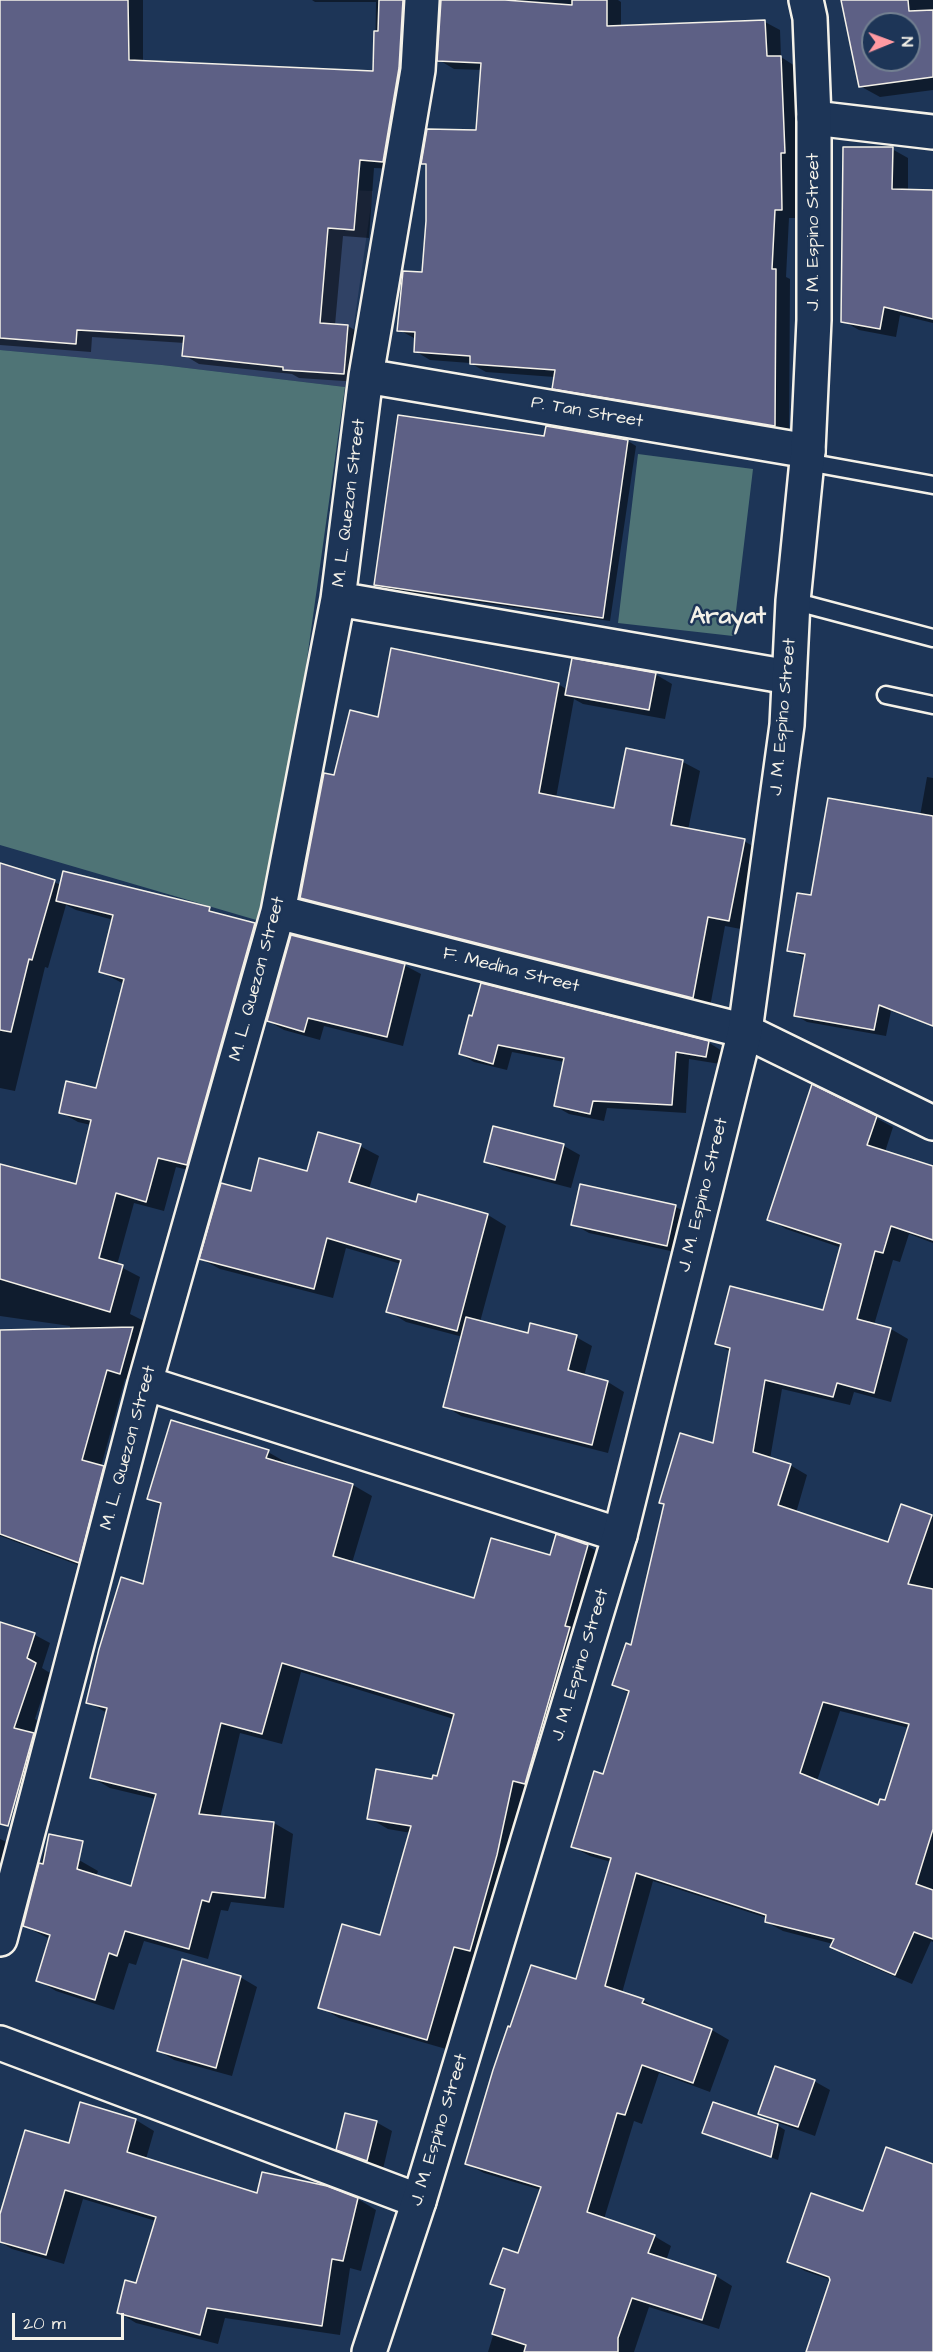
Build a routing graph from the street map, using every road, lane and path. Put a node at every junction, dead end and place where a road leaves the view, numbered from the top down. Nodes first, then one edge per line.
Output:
1 (422, 0) edge
2 (806, 0) edge
3 (814, 118) junction
4 (933, 132) edge
5 (366, 376) junction
6 (808, 456) junction
7 (933, 485) edge
8 (338, 599) junction
9 (794, 601) junction
10 (933, 638) edge
11 (789, 677) junction
12 (886, 695) dead end
13 (933, 705) edge
14 (278, 912) junction
15 (745, 1030) junction
16 (933, 1123) edge
17 (146, 1383) junction
18 (620, 1535) junction
19 (0, 1939) edge
20 (0, 2043) edge
21 (418, 2201) junction
22 (369, 2352) edge

1 - 5 street, M. L. Quezon Street
2 - 3 street, J. M. Espino Street
3 - 4 street
3 - 6 street, J. M. Espino Street
5 - 6 street, P. Tan Street
5 - 8 street, M. L. Quezon Street
6 - 7 lane
6 - 9 street, J. M. Espino Street
8 - 11 street
8 - 14 street, M. L. Quezon Street
9 - 10 lane
9 - 11 street, J. M. Espino Street
11 - 15 street, J. M. Espino Street
12 - 13 lane
14 - 15 street, F. Medina Street
14 - 17 street, M. L. Quezon Street
15 - 16 street, F. Medina Street
15 - 18 street, J. M. Espino Street
17 - 18 street
17 - 19 street, M. L. Quezon Street
18 - 21 street, J. M. Espino Street
20 - 21 street
21 - 22 street, J. M. Espino Street

